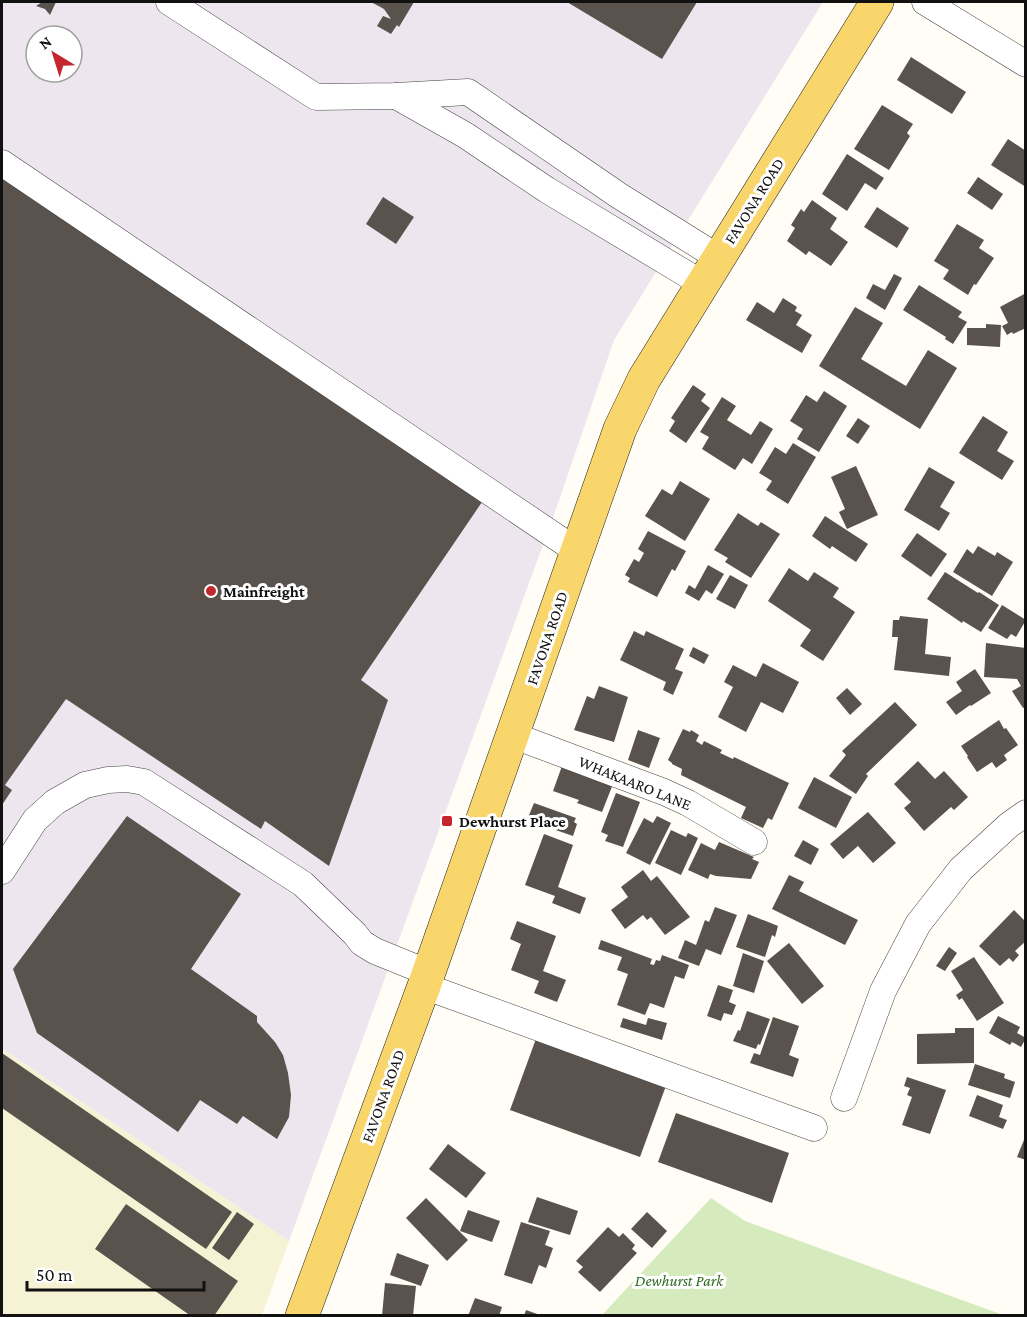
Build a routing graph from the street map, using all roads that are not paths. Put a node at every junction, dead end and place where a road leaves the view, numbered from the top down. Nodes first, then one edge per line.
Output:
1 (169, 2) edge
2 (877, 2) edge
3 (925, 2) edge
4 (1026, 64) edge
5 (396, 96) junction
6 (2, 163) edge
7 (711, 271) junction
8 (577, 551) junction
9 (512, 735) junction
10 (1026, 813) edge
11 (753, 842) dead end
12 (2, 871) edge
13 (427, 979) junction
14 (844, 1098) dead end
15 (814, 1128) dead end
16 (302, 1316) edge

1 - 5 street
2 - 7 main road, FAVONA ROAD
3 - 4 street
5 - 7 street
5 - 7 street
6 - 8 street
7 - 8 main road, FAVONA ROAD
8 - 9 main road, FAVONA ROAD
9 - 11 street, WHAKAARO LANE
9 - 13 main road, FAVONA ROAD
10 - 14 street
12 - 13 street
13 - 15 street
13 - 16 main road, FAVONA ROAD

